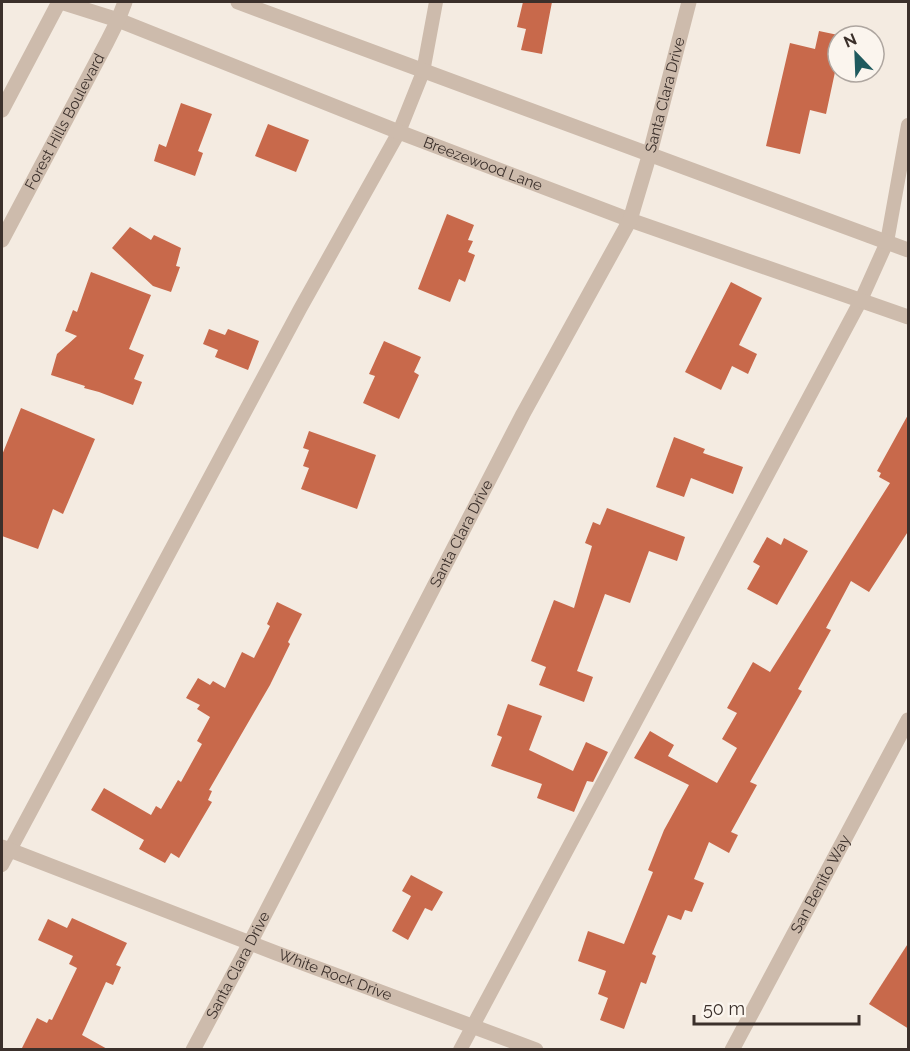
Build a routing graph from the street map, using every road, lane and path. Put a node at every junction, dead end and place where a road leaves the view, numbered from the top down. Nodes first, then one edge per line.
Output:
1 (60, 2) edge
2 (125, 2) edge
3 (238, 2) edge
4 (436, 2) edge
5 (689, 2) edge
6 (118, 20) junction
7 (423, 72) junction
8 (2, 110) edge
9 (909, 125) edge
10 (399, 132) junction
11 (650, 153) junction
12 (630, 220) junction
13 (2, 240) edge
14 (886, 242) junction
15 (909, 250) edge
16 (861, 300) junction
17 (909, 317) edge
18 (909, 720) edge
19 (6, 849) edge
20 (2, 866) edge
21 (250, 943) junction
22 (473, 1025) junction
23 (193, 1050) edge
24 (460, 1050) edge
25 (536, 1050) edge
26 (732, 1050) edge

1 - 6 street, Breezewood Lane
1 - 8 street
2 - 6 street, Forest Hills Boulevard
3 - 7 street
4 - 7 lane
5 - 11 street, Santa Clara Drive
6 - 10 street, Breezewood Lane
6 - 13 street, Forest Hills Boulevard
7 - 10 lane
7 - 11 street
9 - 14 lane
10 - 12 street, Breezewood Lane
10 - 19 lane
11 - 12 street, Santa Clara Drive
11 - 14 street
12 - 16 street, Breezewood Lane
12 - 21 street, Santa Clara Drive
14 - 15 street
14 - 16 lane
16 - 17 street, Breezewood Lane
16 - 22 lane
18 - 26 street, San Benito Way
19 - 20 lane
19 - 21 street, White Rock Drive
21 - 22 street, White Rock Drive
21 - 23 street, Santa Clara Drive
22 - 24 lane
22 - 25 street, White Rock Drive

